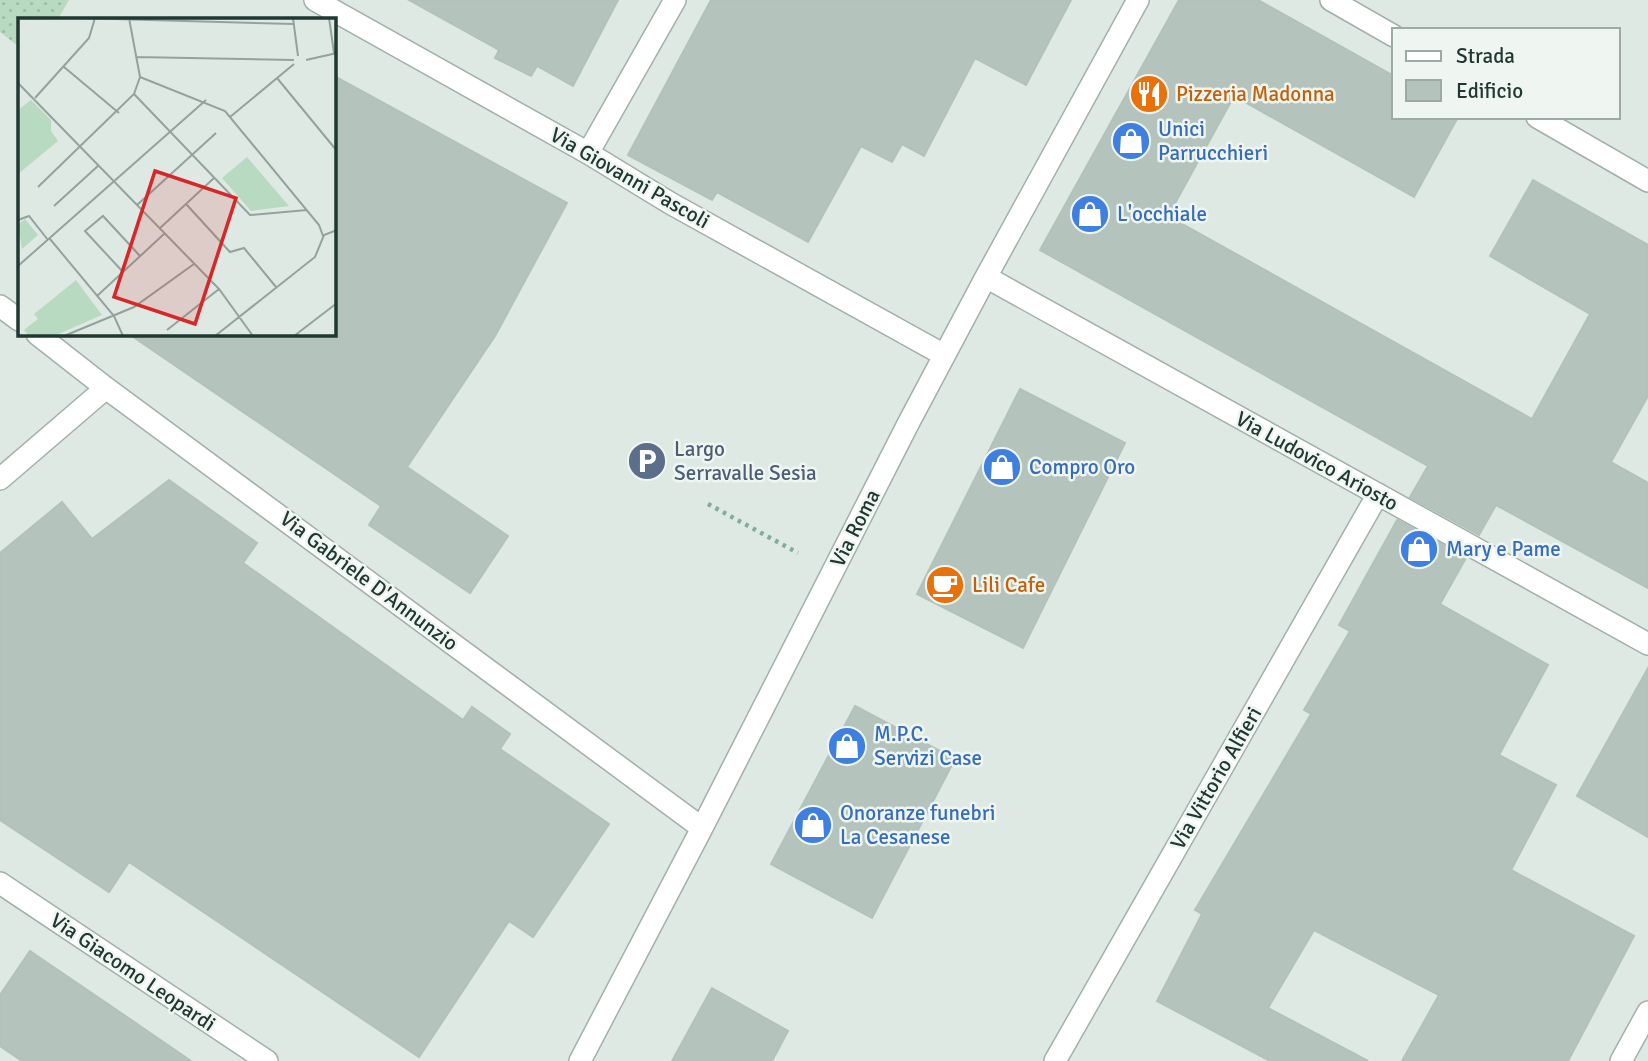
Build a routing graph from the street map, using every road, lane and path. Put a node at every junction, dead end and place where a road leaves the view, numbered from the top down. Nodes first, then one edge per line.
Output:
1 (315, 0) edge
2 (675, 0) edge
3 (1138, 0) edge
4 (1331, 0) edge
5 (339, 6) edge
6 (1392, 35) edge
7 (1540, 119) edge
8 (587, 153) junction
9 (1648, 181) edge
10 (986, 277) junction
11 (0, 306) edge
12 (18, 319) edge
13 (40, 336) edge
14 (944, 355) junction
15 (106, 388) junction
16 (0, 479) edge
17 (1378, 494) junction
18 (708, 504) dead end
19 (833, 572) junction
20 (1648, 644) edge
21 (702, 828) junction
22 (0, 883) edge
23 (1648, 1012) edge
24 (267, 1061) edge
25 (580, 1061) edge
26 (1055, 1061) edge
27 (1621, 1061) edge

1 - 5 street, Via Giovanni Pascoli
2 - 8 street
3 - 10 street, Via Roma
4 - 6 street
5 - 8 street, Via Giovanni Pascoli
7 - 9 street
8 - 14 street, Via Giovanni Pascoli
10 - 14 street, Via Roma
10 - 17 street, Via Ludovico Ariosto
11 - 12 street
13 - 15 street, Via Gabriele D'Annunzio
14 - 19 street, Via Roma
15 - 16 street
15 - 21 street, Via Gabriele D'Annunzio
17 - 20 street, Via Ludovico Ariosto
17 - 26 street, Via Vittorio Alfieri
18 - 19 path
19 - 21 street, Via Roma
21 - 25 street, Via Roma
22 - 24 street, Via Giacomo Leopardi
23 - 27 street

